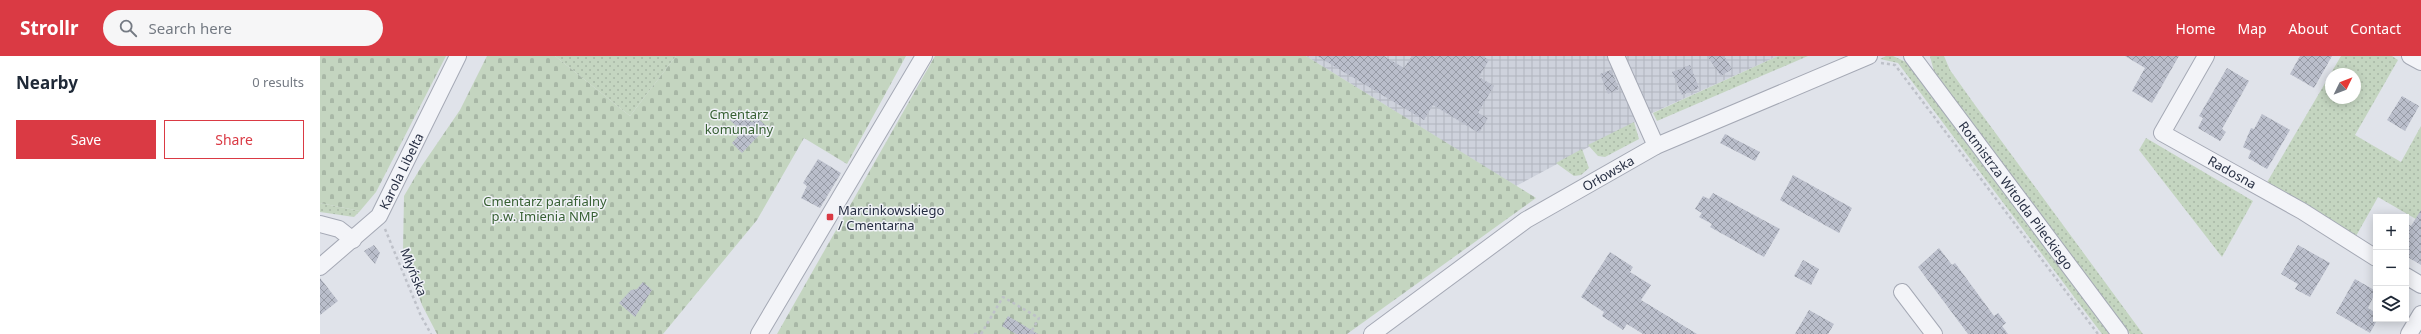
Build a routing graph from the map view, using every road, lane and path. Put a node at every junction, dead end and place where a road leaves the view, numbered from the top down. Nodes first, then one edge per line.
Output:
1 (458, 56) edge
2 (924, 56) edge
3 (1616, 56) edge
4 (1912, 56) edge
5 (2206, 56) edge
6 (2410, 56) edge
7 (1872, 61) edge
8 (2421, 62) edge
9 (1656, 146) junction
10 (379, 216) junction
11 (320, 224) edge
12 (353, 240) junction
13 (2373, 256) edge
14 (320, 267) edge
15 (2409, 278) edge
16 (2421, 285) edge
17 (1902, 292) dead end
18 (2421, 314) edge
19 (430, 334) edge
20 (759, 334) edge
21 (974, 334) edge
22 (1030, 334) edge
23 (1372, 334) edge
24 (1934, 334) edge
25 (2098, 334) edge
26 (2120, 334) edge
27 (2409, 334) edge

1 - 10 street, Karola Libelta
2 - 20 street
3 - 9 street
4 - 26 street, Rotmistrza Witolda Pileckiego
5 - 13 street, Radosna
6 - 8 street
7 - 9 street, Orłowska
7 - 25 path
9 - 23 street, Orłowska
10 - 12 street, Karola Libelta
10 - 19 path, Młyńska
11 - 12 street
12 - 14 street, Karola Libelta
15 - 16 street
17 - 24 street
18 - 27 street
21 - 22 path

